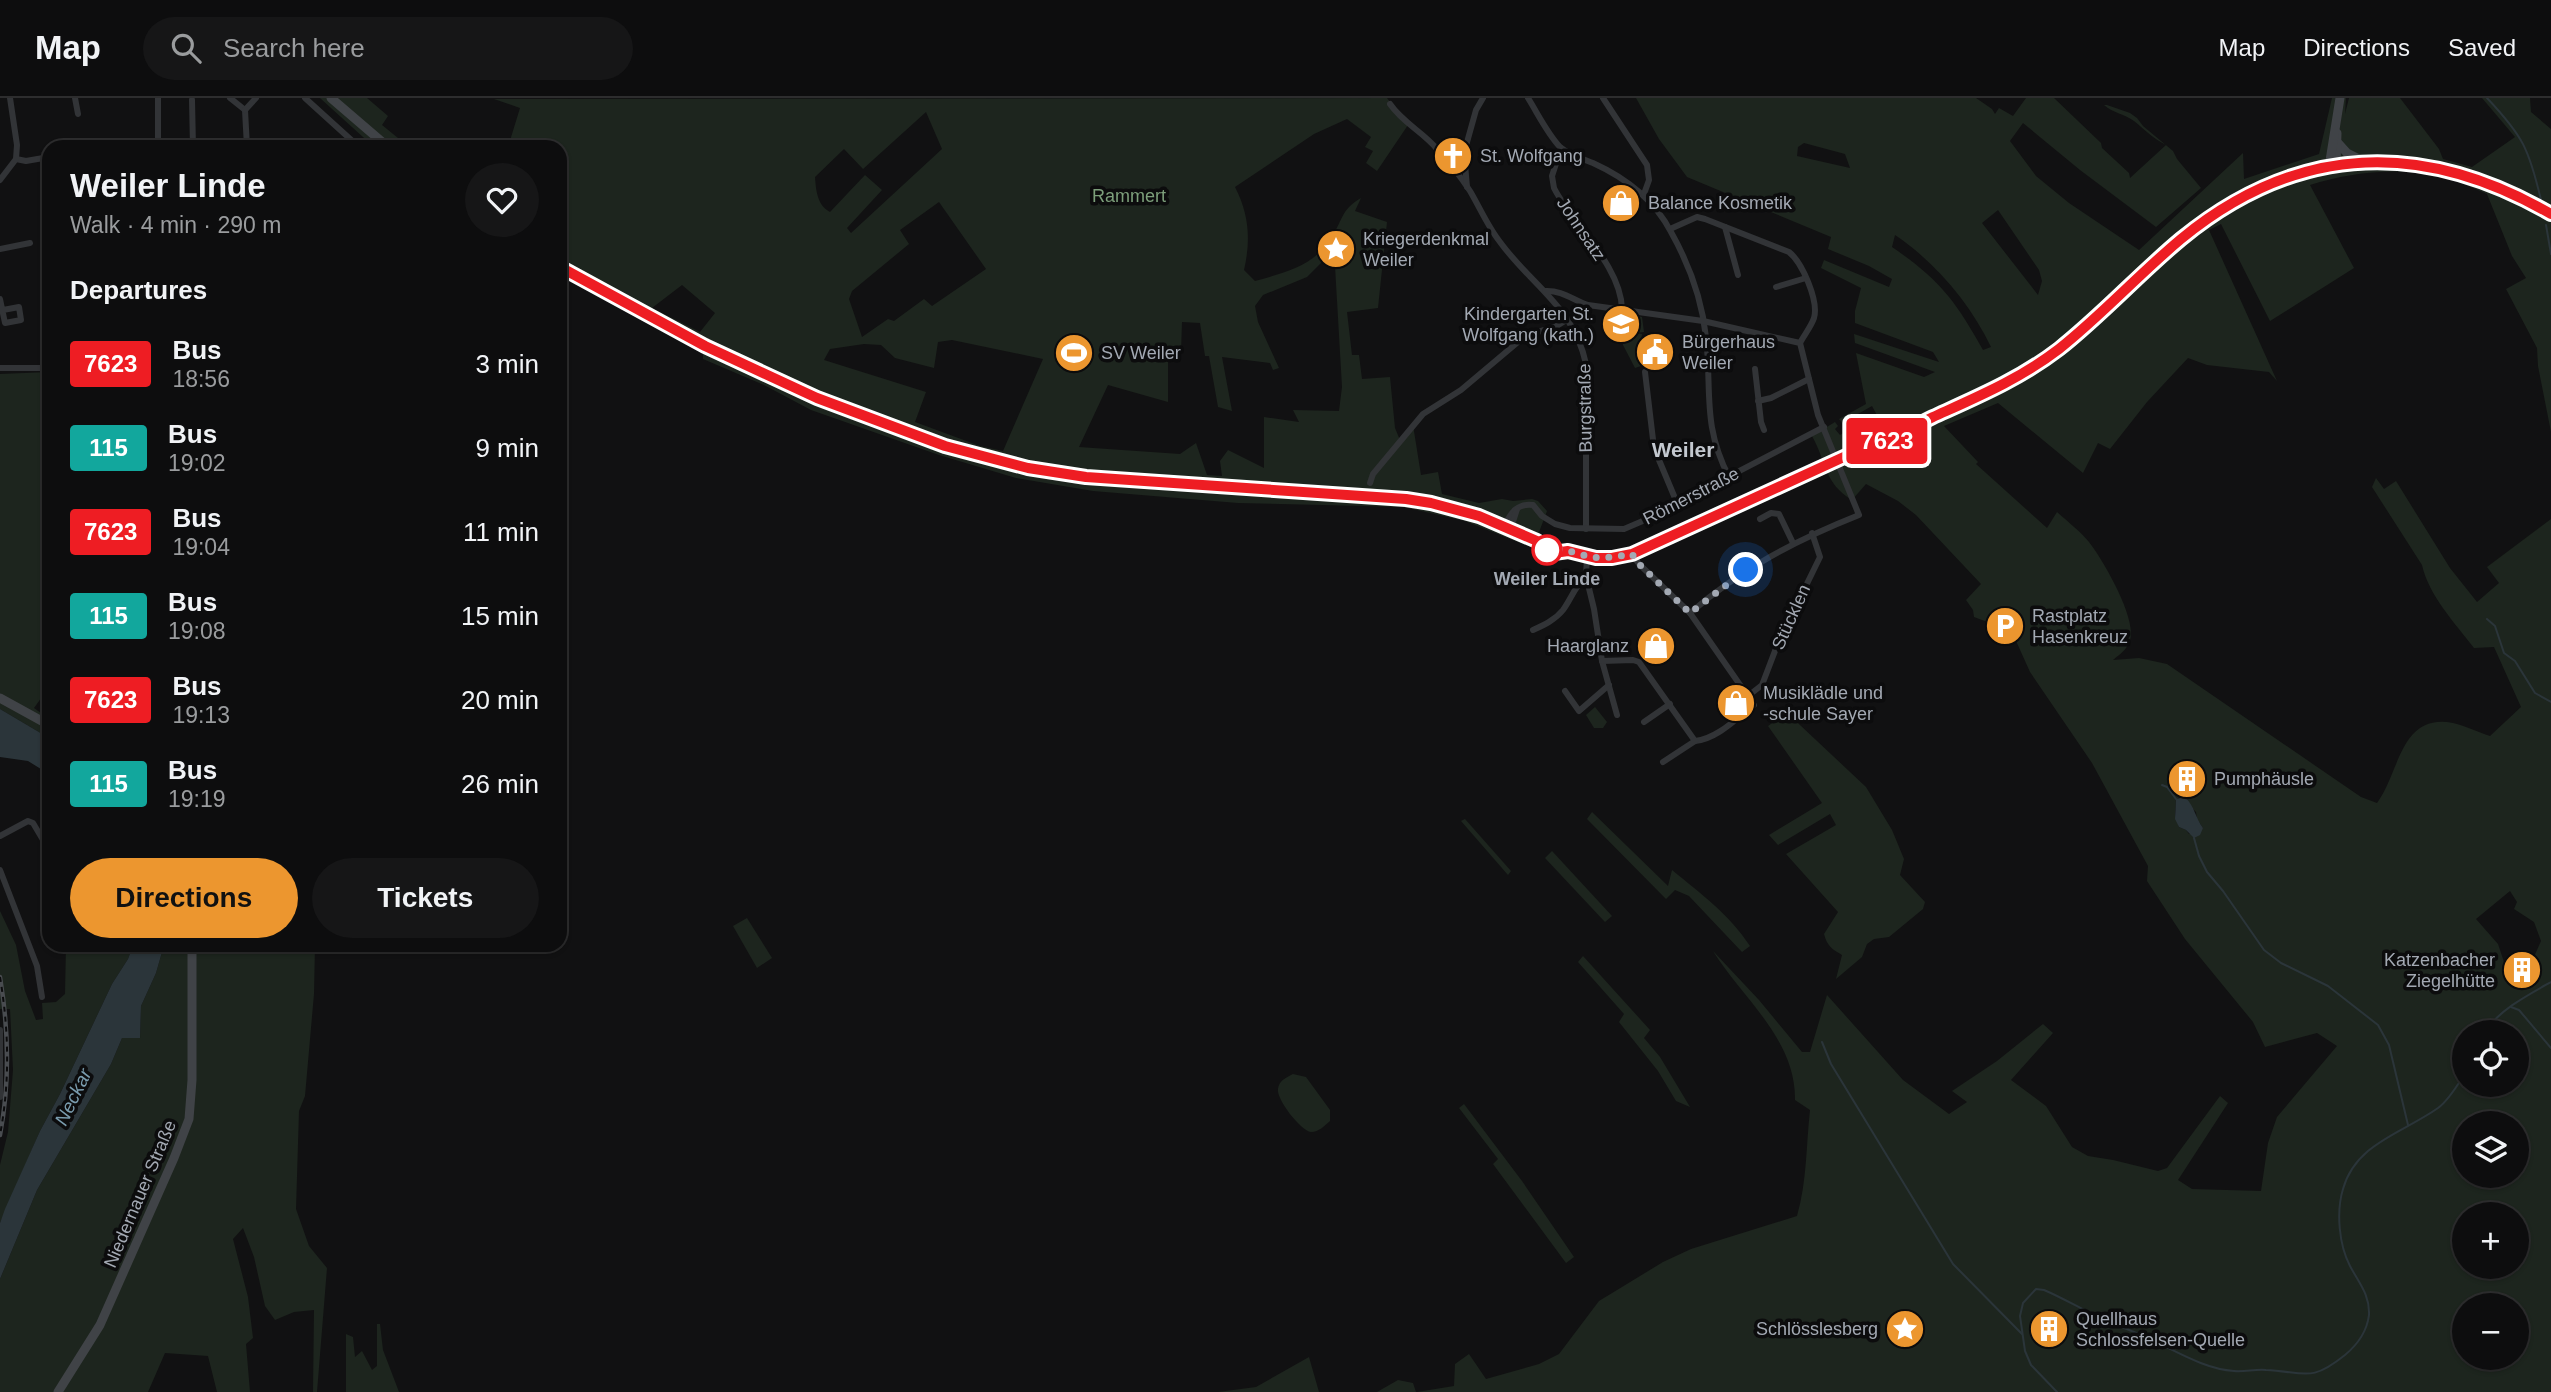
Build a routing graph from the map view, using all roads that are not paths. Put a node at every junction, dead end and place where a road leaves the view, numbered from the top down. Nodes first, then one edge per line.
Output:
1 (10, 98) edge
2 (75, 98) edge
3 (158, 98) edge
4 (230, 98) edge
5 (256, 98) edge
6 (305, 98) edge
7 (331, 98) edge
8 (1483, 98) edge
9 (1528, 98) edge
10 (1603, 98) edge
11 (2340, 98) edge
12 (192, 100) dead end
13 (1390, 104) dead end
14 (245, 110) junction
15 (78, 114) dead end
16 (2337, 129) junction
17 (158, 140) edge
18 (193, 140) edge
19 (247, 140) edge
20 (351, 140) edge
21 (380, 140) edge
22 (2339, 143) junction
23 (1561, 148) junction
24 (42, 158) edge
25 (16, 159) junction
26 (2367, 163) junction
27 (2332, 166) junction
28 (0, 180) edge
29 (1468, 187) junction
30 (1644, 194) junction
31 (2551, 214) edge
32 (1726, 227) junction
33 (1670, 229) junction
34 (30, 243) dead end
35 (0, 249) edge
36 (567, 271) edge
37 (1738, 275) dead end
38 (1806, 278) junction
39 (1776, 287) dead end
40 (1545, 291) junction
41 (0, 299) edge
42 (1622, 309) junction
43 (3, 310) dead end
44 (1568, 319) junction
45 (1703, 321) junction
46 (1800, 343) junction
47 (0, 368) edge
48 (42, 368) edge
49 (1755, 369) dead end
50 (1645, 372) dead end
51 (1809, 379) junction
52 (1758, 401) junction
53 (1824, 427) junction
54 (1764, 430) dead end
55 (1837, 461) junction
56 (1729, 477) junction
57 (1370, 484) dead end
58 (1677, 503) junction
59 (1760, 519) dead end
60 (1508, 526) junction
61 (1586, 529) junction
62 (1812, 533) junction
63 (1793, 543) junction
64 (1632, 554) junction
65 (1587, 556) junction
66 (1586, 576) junction
67 (1690, 613) junction
68 (1533, 630) dead end
69 (1602, 661) junction
70 (1609, 685) junction
71 (1565, 691) dead end
72 (1748, 696) junction
73 (0, 698) edge
74 (1670, 704) junction
75 (1617, 715) dead end
76 (42, 721) edge
77 (1644, 722) dead end
78 (1695, 741) junction
79 (1662, 762) dead end
80 (0, 836) edge
81 (42, 838) edge
82 (0, 870) edge
83 (192, 952) edge
84 (42, 997) dead end
85 (0, 1030) edge
86 (0, 1097) edge
87 (58, 1392) edge

1 - 25 street
2 - 15 street
3 - 17 street
4 - 14 street
5 - 14 street
6 - 20 street
7 - 21 main road
8 - 29 street
9 - 23 street
10 - 30 street
11 - 16 main road
12 - 18 street
13 - 29 street, Burgstraße
14 - 19 street
16 - 22 main road
16 - 27 main road
22 - 26 main road
22 - 27 main road
23 - 30 street
23 - 42 street, Johnsatz
24 - 25 street
25 - 28 street
26 - 27 main road
26 - 31 main road
27 - 55 main road
29 - 40 street, Burgstraße
30 - 33 street
32 - 33 street
32 - 37 street
32 - 38 street
33 - 45 street
34 - 35 street
36 - 60 main road
38 - 39 street
38 - 46 street
40 - 42 street
40 - 44 street, Burgstraße
41 - 43 street
42 - 45 street
44 - 57 street
44 - 61 street, Burgstraße
45 - 46 street
45 - 56 street
46 - 51 street
47 - 48 street
49 - 52 street
50 - 58 street
51 - 52 street
51 - 53 street
52 - 54 street
53 - 55 street
53 - 56 street, Römerstraße
55 - 62 street
55 - 64 main road
56 - 58 street, Römerstraße
58 - 61 street, Römerstraße
59 - 63 street
60 - 61 street, Römerstraße
60 - 65 main road
62 - 63 street
62 - 72 street, Stücklen
63 - 67 street
64 - 65 main road
64 - 67 street
65 - 66 street
66 - 68 street
66 - 69 street
67 - 72 street
69 - 70 street
69 - 74 street
70 - 71 street
70 - 75 street
72 - 78 street
73 - 76 main road
74 - 77 street
74 - 78 street
78 - 79 street
80 - 81 street
82 - 84 street
83 - 87 main road, Niedernauer Straße
85 - 86 street

